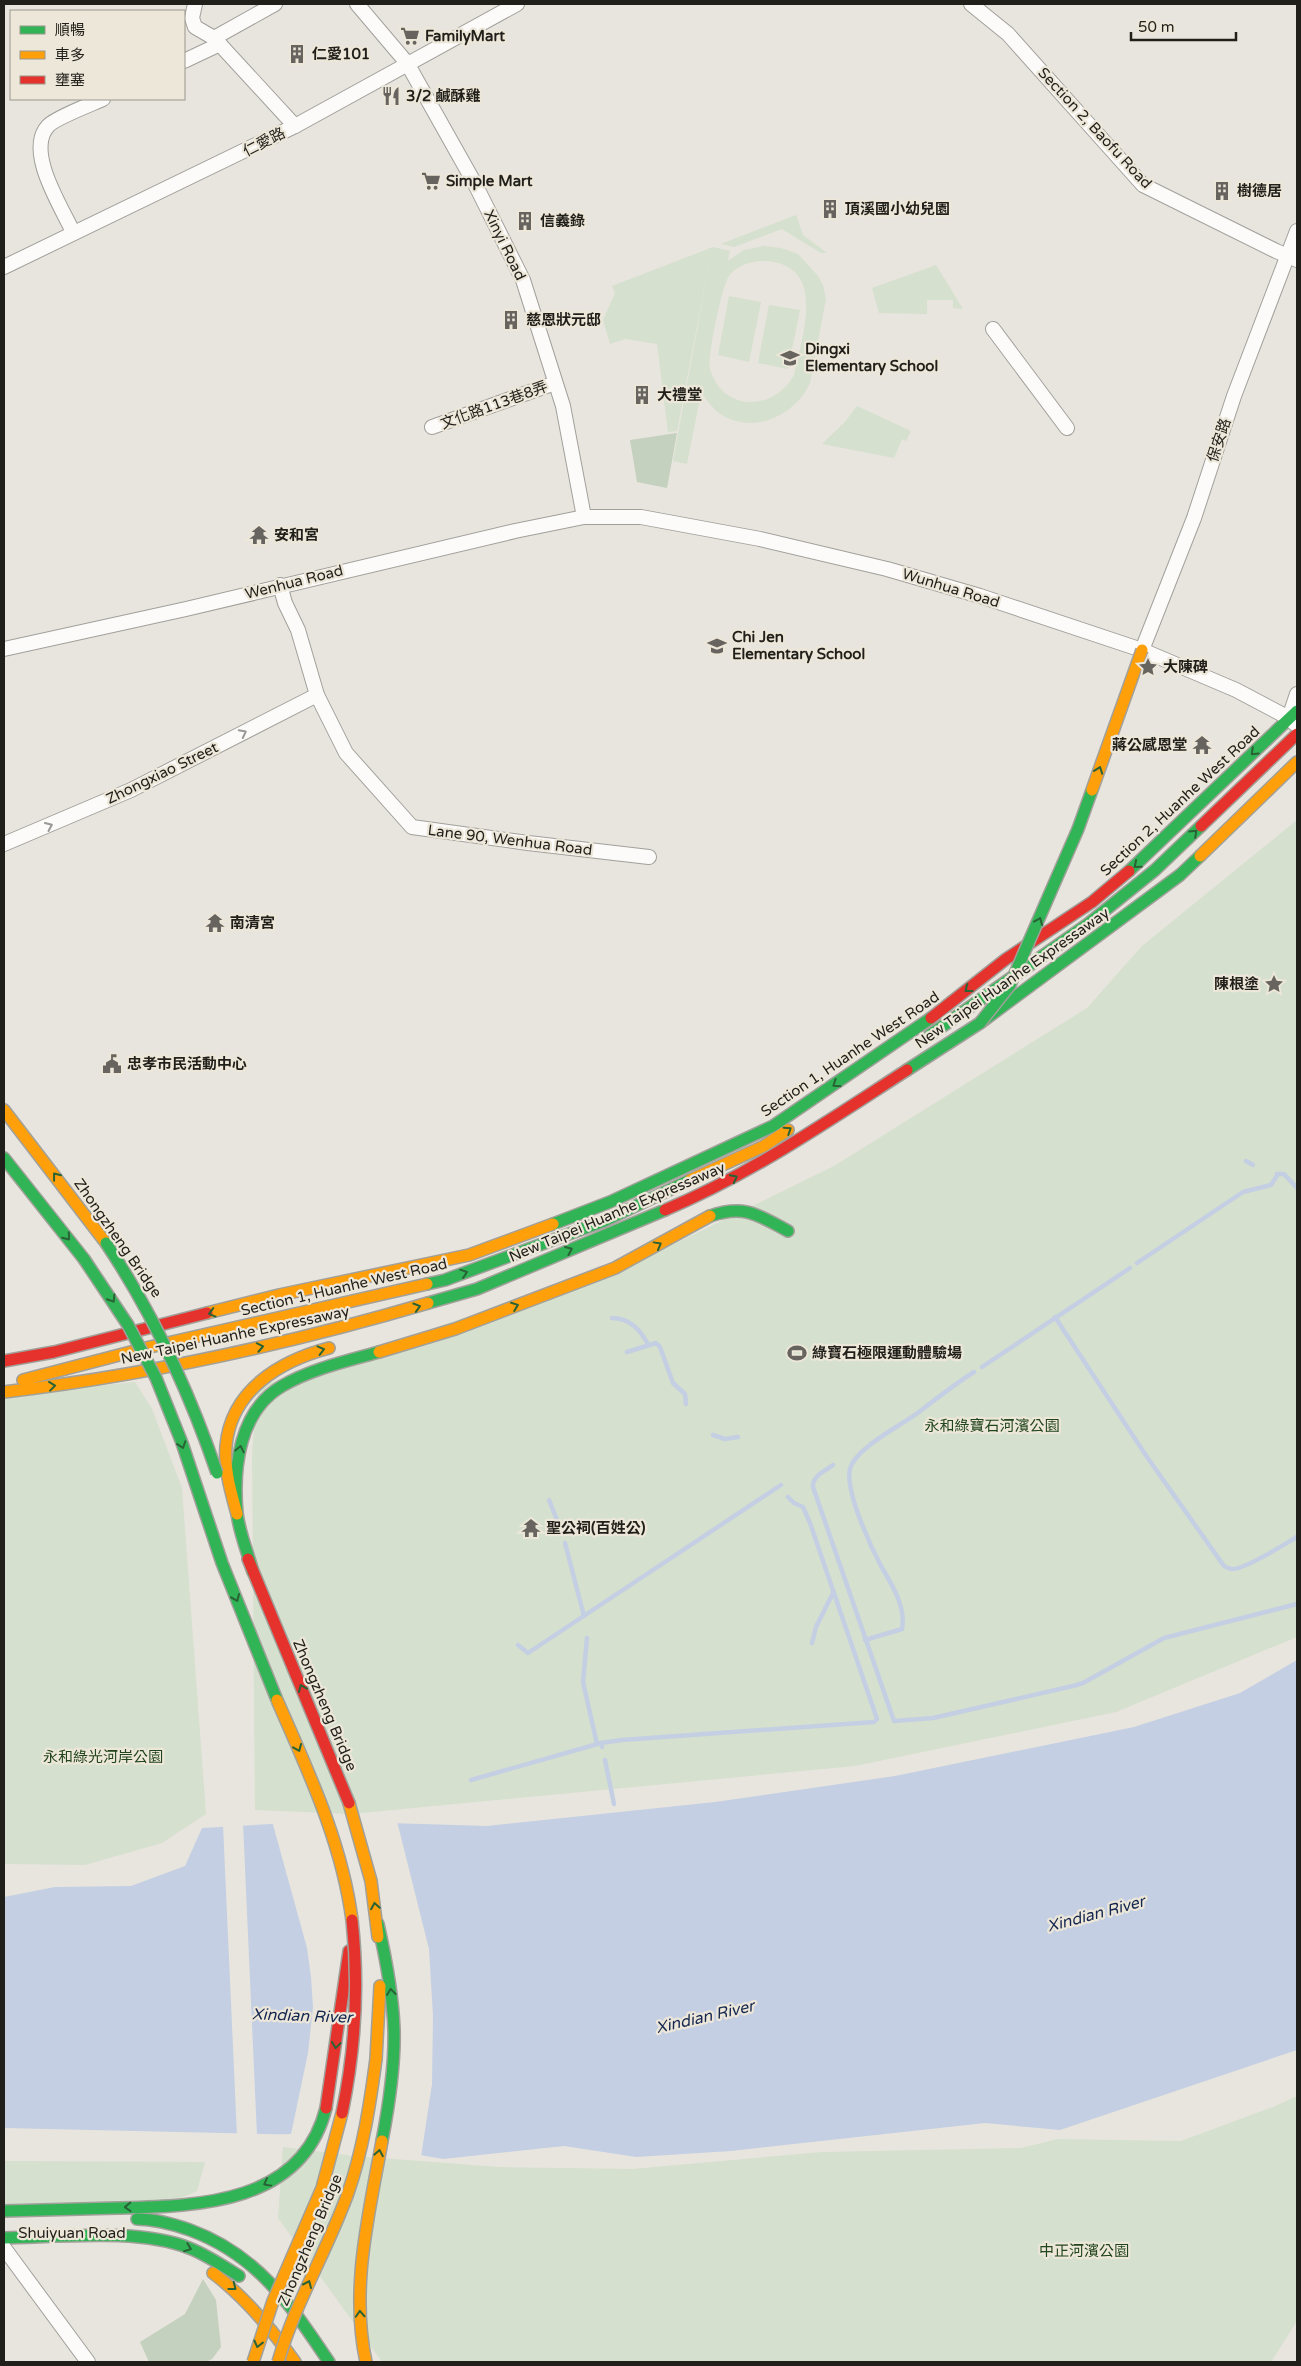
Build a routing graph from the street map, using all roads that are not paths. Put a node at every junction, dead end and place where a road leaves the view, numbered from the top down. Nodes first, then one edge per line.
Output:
1 (195, 4) edge
2 (275, 4) edge
3 (357, 4) edge
4 (518, 4) edge
5 (972, 4) edge
6 (217, 41) junction
7 (185, 60) edge
8 (407, 63) junction
9 (101, 100) edge
10 (295, 126) junction
11 (1297, 231) edge
12 (73, 232) junction
13 (1293, 258) edge
14 (4, 267) edge
15 (993, 329) dead end
16 (555, 383) junction
17 (432, 427) dead end
18 (1067, 428) dead end
19 (584, 517) junction
20 (280, 586) junction
21 (4, 649) edge
22 (1142, 650) junction
23 (1297, 694) edge
24 (317, 695) junction
25 (1295, 719) edge
26 (1297, 734) edge
27 (1297, 762) edge
28 (4, 844) edge
29 (649, 857) dead end
30 (1006, 959) joint
31 (1019, 972) joint
32 (980, 1023) junction
33 (922, 1041) dead end
34 (4, 1110) edge
35 (803, 1120) dead end
36 (4, 1158) edge
37 (703, 1194) junction
38 (788, 1231) dead end
39 (452, 1308) dead end
40 (340, 1346) dead end
41 (4, 1361) edge
42 (4, 1384) edge
43 (4, 1392) edge
44 (237, 1514) junction
45 (253, 1572) junction
46 (378, 1924) junction
47 (352, 1927) junction
48 (4, 2211) edge
49 (4, 2223) edge
50 (4, 2238) edge
51 (141, 2242) junction
52 (4, 2248) edge
53 (62, 2248) dead end
54 (121, 2248) dead end
55 (246, 2281) dead end
56 (263, 2297) dead end
57 (297, 2342) dead end
58 (88, 2362) edge
59 (254, 2362) edge
60 (278, 2362) edge
61 (295, 2362) edge
62 (329, 2362) edge
63 (366, 2362) edge

1 - 6 street
2 - 6 street
3 - 8 street, Xinyi Road
4 - 8 street, 仁愛路
5 - 13 street, Section 2, Baofu Road
6 - 7 street
6 - 10 street
8 - 10 street, 仁愛路
8 - 16 street, Xinyi Road
9 - 12 street
10 - 12 street, 仁愛路
11 - 13 street, 保安路
12 - 14 street, 仁愛路
13 - 22 street, 保安路
15 - 18 street
16 - 17 street, 文化路113巷8弄
16 - 19 street, Xinyi Road
19 - 20 street, Wenhua Road
19 - 22 street, Wunhua Road
20 - 21 street, Wenhua Road
20 - 24 street, Lane 90, Wenhua Road
22 - 25 street, Wunhua Road
32 -> 22 main road, bridge
23 - 25 street
28 -> 24 street, Zhongxiao Street
24 - 29 street, Lane 90, Wenhua Road
25 -> 30 main road, Section 2, Huanhe West Road
31 -> 26 main road, Section 2, Huanhe West Road
27 - 32 main road, New Taipei Huanhe Expressaway, bridge
30 -> 41 main road, Section 1, Huanhe West Road
31 - 33 main road, Section 1, Huanhe West Road
37 -> 32 main road, New Taipei Huanhe Expressaway
45 -> 34 main road, Zhongzheng Bridge, bridge
42 -> 35 main road, Section 1, Huanhe West Road
36 -> 47 main road, Zhongzheng Bridge, bridge
37 - 39 main road
43 -> 37 main road, New Taipei Huanhe Expressaway
44 -> 38 main road
44 -> 40 main road
44 - 45 main road
46 -> 45 main road, Zhongzheng Bridge
60 -> 46 main road, Zhongzheng Bridge, bridge
63 -> 46 main road
47 -> 48 main road, bridge
47 -> 59 main road, Zhongzheng Bridge, bridge
49 - 62 main road
50 - 51 main road
51 - 54 main road, Shuiyuan Road
51 -> 55 main road
51 -> 61 main road
52 - 53 main road, Shuiyuan Road
52 - 58 street
56 - 57 main road

